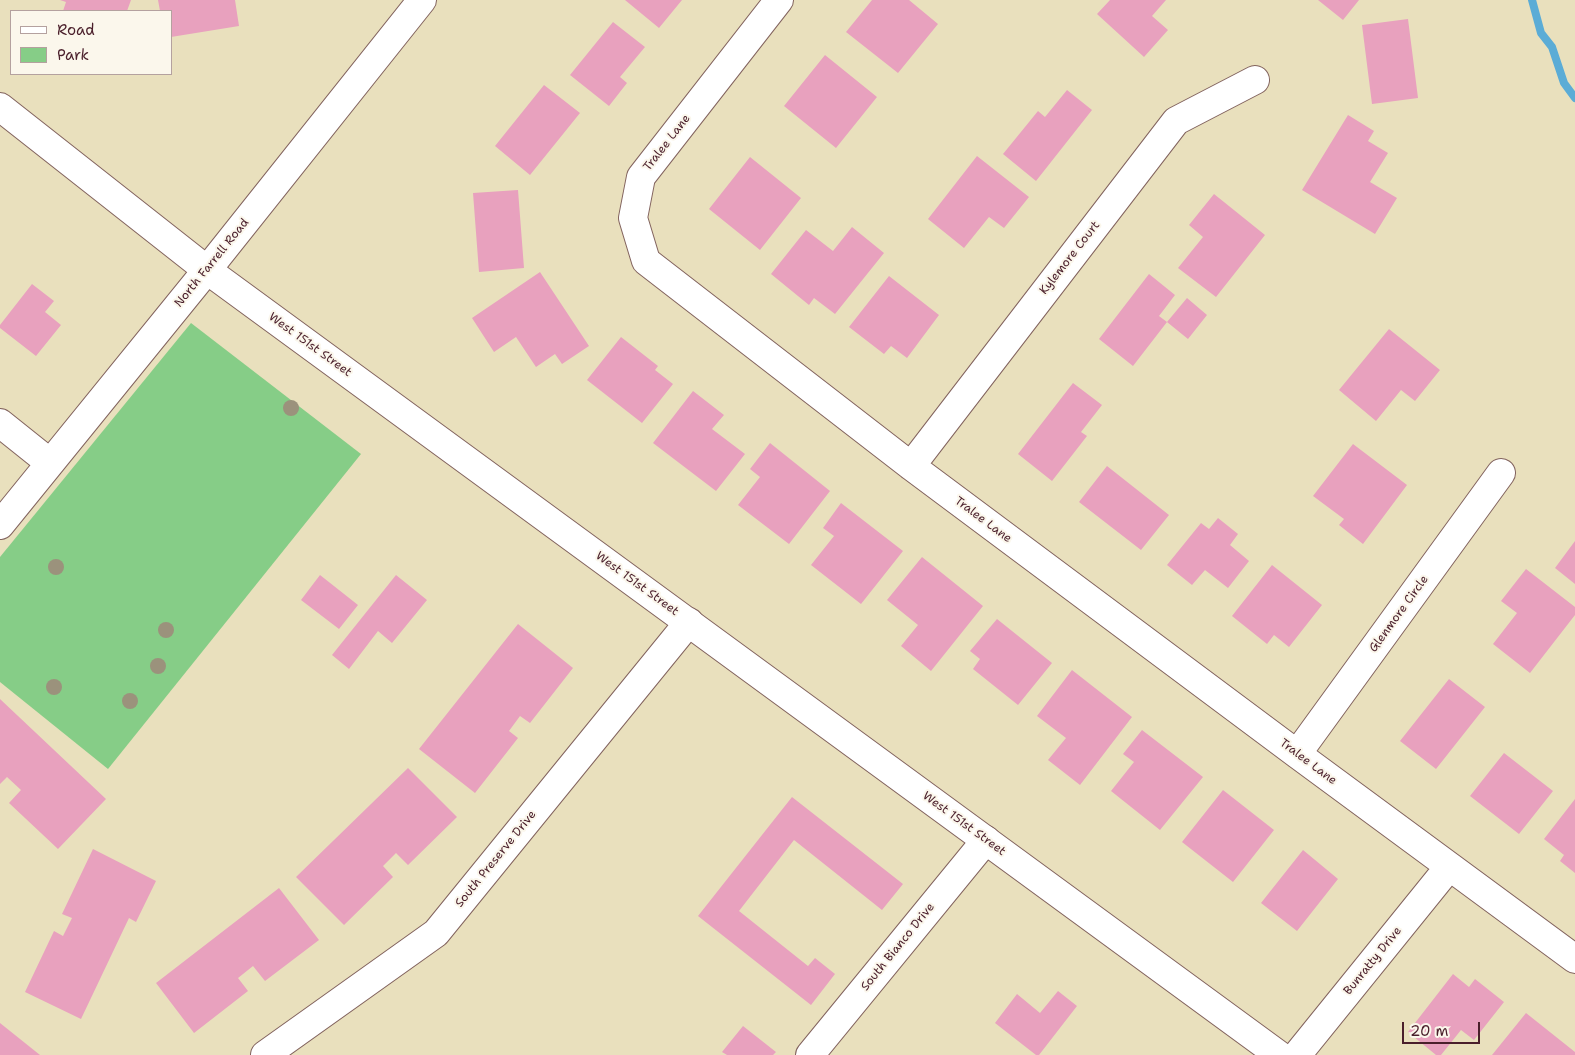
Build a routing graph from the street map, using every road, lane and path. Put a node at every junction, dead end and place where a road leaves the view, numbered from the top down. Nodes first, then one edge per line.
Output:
1 (422, 0) edge
2 (779, 0) edge
3 (1255, 80) dead end
4 (0, 107) edge
5 (207, 270) junction
6 (0, 423) edge
7 (50, 462) junction
8 (911, 466) junction
9 (1501, 473) dead end
10 (0, 525) edge
11 (689, 622) junction
12 (1297, 754) junction
13 (986, 840) junction
14 (1449, 867) junction
15 (1575, 958) edge
16 (265, 1055) edge
17 (810, 1055) edge
18 (1279, 1055) edge
19 (1297, 1055) edge

1 - 5 street, North Farrell Road
2 - 8 street, Tralee Lane
3 - 8 street, Kylemore Court
4 - 5 street, West 151st Street
5 - 7 street, North Farrell Road
5 - 11 street, West 151st Street
6 - 7 street
7 - 10 street, North Farrell Road
8 - 12 street, Tralee Lane
9 - 12 street, Glenmore Circle
11 - 13 street, West 151st Street
11 - 16 street, South Preserve Drive
12 - 14 street, Tralee Lane
13 - 17 street, South Bianco Drive
13 - 18 street, West 151st Street
14 - 15 street, Tralee Lane
14 - 19 street, Bunratty Drive

